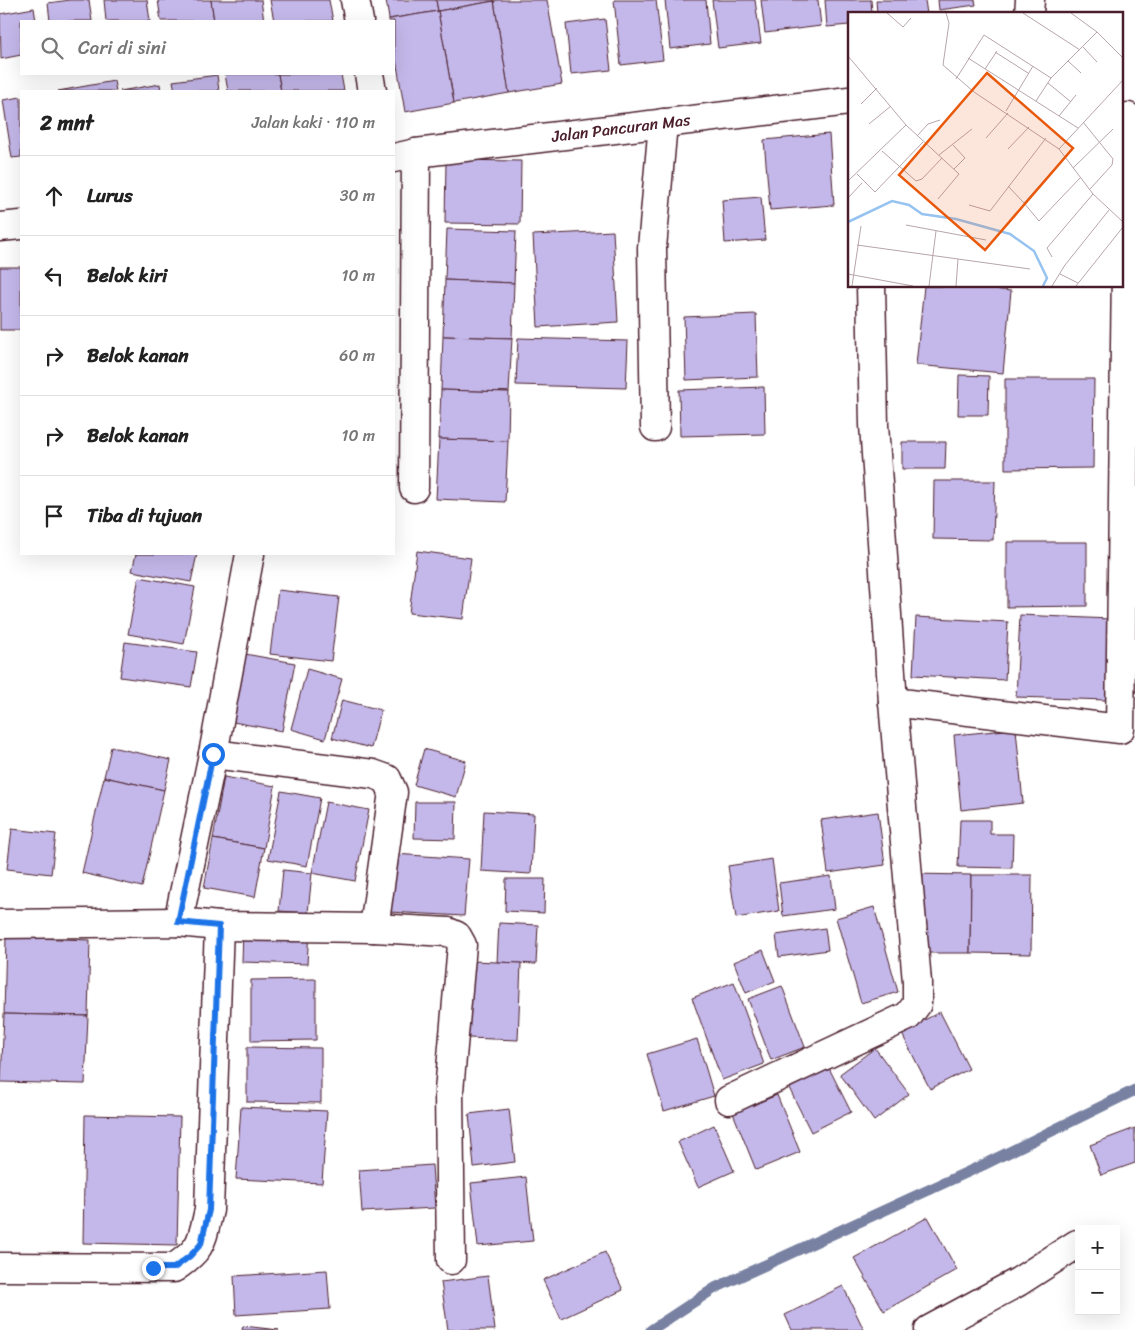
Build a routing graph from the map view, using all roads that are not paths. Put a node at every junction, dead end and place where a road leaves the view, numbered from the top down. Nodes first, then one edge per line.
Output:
1 (356, 0) edge
2 (359, 20) edge
3 (369, 75) edge
4 (372, 90) edge
5 (848, 101) edge
6 (1128, 117) edge
7 (663, 123) junction
8 (405, 155) edge
9 (20, 225) edge
10 (0, 226) edge
11 (871, 288) edge
12 (655, 427) dead end
13 (414, 488) dead end
14 (250, 555) edge
15 (893, 702) junction
16 (1127, 730) edge
17 (213, 754) junction
18 (178, 922) junction
19 (0, 924) edge
20 (219, 926) junction
21 (374, 928) junction
22 (729, 1100) dead end
23 (1075, 1245) edge
24 (451, 1260) dead end
25 (0, 1267) edge
26 (930, 1330) edge

1 - 2 street
3 - 4 street
5 - 7 street, Jalan Pancuran Mas
6 - 16 street
7 - 8 street, Jalan Pancuran Mas
7 - 12 street
8 - 13 street
9 - 10 street
11 - 15 street
14 - 17 street
15 - 16 street
15 - 22 street
17 - 18 street
17 - 21 street
18 - 19 street
18 - 20 street
20 - 21 street
20 - 25 street
21 - 24 street
23 - 26 street

